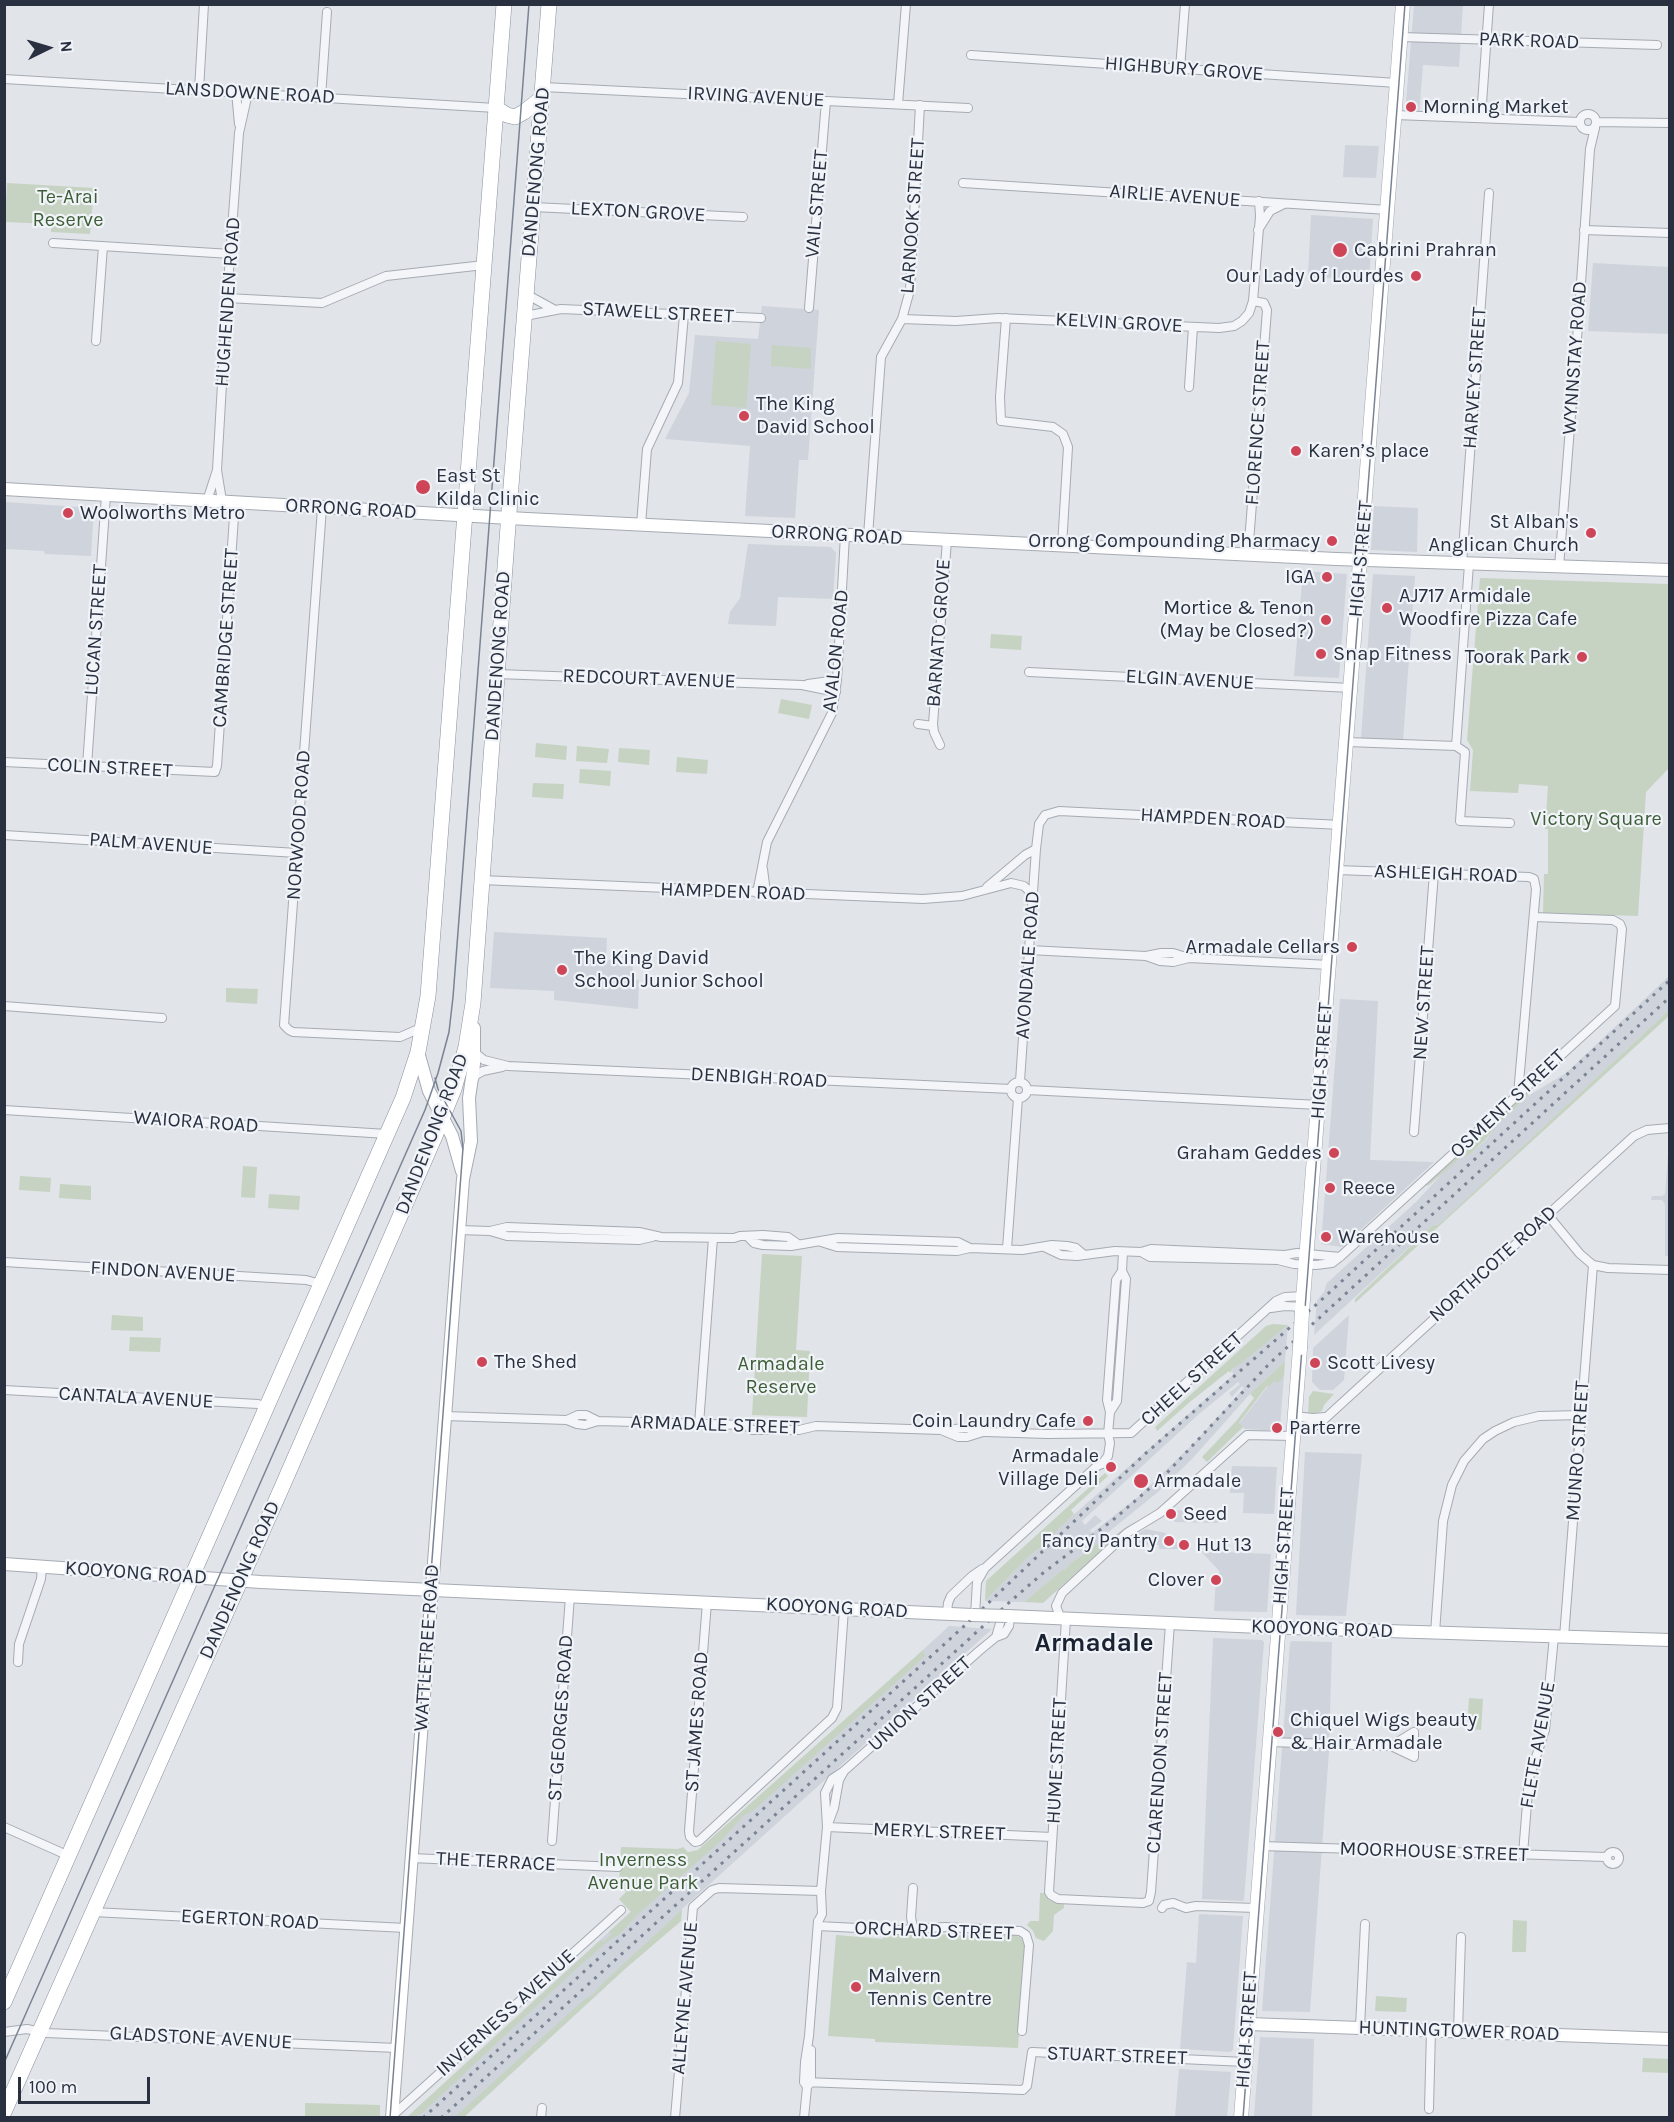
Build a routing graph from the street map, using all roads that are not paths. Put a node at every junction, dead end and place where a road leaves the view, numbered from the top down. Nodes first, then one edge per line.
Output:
1 (204, 4) edge
2 (504, 4) edge
3 (549, 4) edge
4 (906, 4) edge
5 (1185, 4) edge
6 (1403, 4) edge
7 (1489, 4) edge
8 (327, 12) dead end
9 (1401, 37) junction
10 (1486, 40) junction
11 (1657, 45) dead end
12 (971, 55) dead end
13 (1180, 69) junction
14 (4, 79) edge
15 (1397, 83) junction
16 (199, 90) junction
17 (236, 92) junction
18 (542, 92) junction
19 (248, 93) junction
20 (321, 98) junction
21 (826, 101) junction
22 (898, 104) junction
23 (920, 105) junction
24 (496, 108) junction
25 (968, 108) dead end
26 (1395, 115) junction
27 (1481, 118) junction
28 (1670, 123) edge
29 (1596, 125) junction
30 (1583, 126) junction
31 (240, 133) junction
32 (1590, 149) junction
33 (963, 183) dead end
34 (1489, 193) dead end
35 (1259, 201) junction
36 (1286, 203) junction
37 (533, 207) junction
38 (1388, 210) junction
39 (743, 218) dead end
40 (1258, 231) junction
41 (1584, 231) junction
42 (1670, 233) edge
43 (53, 243) dead end
44 (103, 246) junction
45 (231, 254) junction
46 (484, 265) junction
47 (526, 294) junction
48 (227, 298) junction
49 (1253, 301) junction
50 (809, 308) dead end
51 (555, 310) junction
52 (684, 315) junction
53 (525, 316) junction
54 (760, 318) dead end
55 (1006, 318) junction
56 (902, 319) junction
57 (1193, 327) junction
58 (96, 341) dead end
59 (1189, 387) dead end
60 (217, 470) junction
61 (4, 489) edge
62 (106, 495) junction
63 (207, 501) junction
64 (222, 501) junction
65 (235, 502) junction
66 (322, 508) junction
67 (464, 516) junction
68 (508, 518) junction
69 (641, 525) junction
70 (845, 535) junction
71 (868, 536) junction
72 (947, 540) junction
73 (1062, 546) junction
74 (1248, 555) junction
75 (1361, 561) junction
76 (1465, 564) junction
77 (1559, 567) junction
78 (1670, 570) edge
79 (1029, 672) dead end
80 (496, 674) junction
81 (837, 680) junction
82 (802, 685) junction
83 (1351, 688) junction
84 (836, 692) junction
85 (918, 723) dead end
86 (933, 726) junction
87 (1347, 742) junction
88 (940, 745) dead end
89 (1456, 746) junction
90 (4, 762) edge
91 (87, 766) junction
92 (215, 772) joint
93 (1510, 823) dead end
94 (1341, 825) junction
95 (4, 835) edge
96 (1036, 849) junction
97 (297, 853) junction
98 (1337, 870) junction
99 (1434, 873) junction
100 (481, 880) junction
101 (984, 889) junction
102 (761, 893) junction
103 (1033, 895) junction
104 (1534, 917) junction
105 (1029, 950) junction
106 (1330, 965) junction
107 (473, 1003) junction
108 (4, 1006) edge
109 (162, 1018) dead end
110 (424, 1026) junction
111 (400, 1037) junction
112 (418, 1051) junction
113 (475, 1053) junction
114 (508, 1066) junction
115 (1020, 1081) junction
116 (471, 1088) junction
117 (1011, 1089) junction
118 (1028, 1090) junction
119 (1518, 1094) junction
120 (1018, 1098) junction
121 (1319, 1105) junction
122 (4, 1110) edge
123 (442, 1118) junction
124 (1670, 1128) edge
125 (1414, 1132) dead end
126 (387, 1134) junction
127 (463, 1179) junction
128 (1547, 1214) junction
129 (459, 1230) junction
130 (713, 1238) junction
131 (1007, 1249) junction
132 (1123, 1252) junction
133 (1307, 1259) junction
134 (4, 1262) edge
135 (1593, 1264) junction
136 (1670, 1270) edge
137 (1122, 1271) junction
138 (321, 1284) junction
139 (1303, 1305) junction
140 (1113, 1323) junction
141 (1123, 1324) junction
142 (1115, 1365) junction
143 (4, 1390) edge
144 (267, 1408) junction
145 (445, 1416) junction
146 (1581, 1416) junction
147 (699, 1424) junction
148 (1294, 1426) junction
149 (1108, 1434) junction
150 (4, 1564) edge
151 (42, 1567) junction
152 (985, 1568) junction
153 (193, 1576) junction
154 (240, 1580) junction
155 (431, 1589) junction
156 (570, 1596) junction
157 (707, 1602) junction
158 (844, 1609) junction
159 (946, 1614) junction
160 (974, 1614) junction
161 (1006, 1618) junction
162 (1064, 1619) junction
163 (1170, 1623) junction
164 (1278, 1628) junction
165 (1435, 1633) junction
166 (1559, 1636) junction
167 (1670, 1640) edge
168 (18, 1662) dead end
169 (1269, 1742) junction
170 (1391, 1746) dead end
171 (4, 1827) edge
172 (826, 1827) junction
173 (1052, 1837) junction
174 (552, 1841) dead end
175 (1261, 1846) junction
176 (1523, 1854) junction
177 (69, 1856) junction
178 (1606, 1857) dead end
179 (411, 1858) junction
180 (618, 1867) dead end
181 (913, 1888) dead end
182 (821, 1894) junction
183 (1058, 1899) joint
184 (1162, 1908) dead end
185 (1256, 1908) junction
186 (621, 1910) dead end
187 (93, 1912) junction
188 (818, 1924) junction
189 (1365, 1924) dead end
190 (406, 1928) junction
191 (913, 1929) junction
192 (1461, 1937) dead end
193 (4, 2002) edge
194 (1248, 2024) junction
195 (1360, 2027) junction
196 (1431, 2030) junction
197 (1022, 2031) dead end
198 (1458, 2031) junction
199 (4, 2032) edge
200 (40, 2032) junction
201 (1670, 2039) edge
202 (397, 2048) junction
203 (1245, 2062) junction
204 (808, 2084) junction
205 (542, 2108) dead end
206 (1429, 2109) dead end
207 (4, 2112) edge
208 (392, 2117) edge
209 (541, 2118) edge
210 (675, 2118) edge
211 (804, 2118) edge
212 (1241, 2118) edge

1 - 16 street
2 - 24 highway, DANDENONG ROAD
3 - 18 highway, DANDENONG ROAD
4 - 22 street
5 - 13 street
6 - 9 main road, HIGH STREET
7 - 10 street
8 - 20 street
9 - 10 street, PARK ROAD
9 - 15 main road, HIGH STREET
10 - 11 street, PARK ROAD
10 - 27 street
12 - 13 street, HIGHBURY GROVE
13 - 15 street, HIGHBURY GROVE
14 - 16 street, LANSDOWNE ROAD
15 - 26 main road, HIGH STREET
16 - 17 street, LANSDOWNE ROAD
17 - 19 street, LANSDOWNE ROAD
17 - 31 street, HUGHENDEN ROAD
18 - 21 street, IRVING AVENUE
18 - 24 highway
18 - 37 highway, DANDENONG ROAD
19 - 20 street, LANSDOWNE ROAD
19 - 31 street, HUGHENDEN ROAD
20 - 24 street, LANSDOWNE ROAD
21 - 22 street, IRVING AVENUE
21 - 50 street, VAIL STREET
22 - 23 street, IRVING AVENUE
23 - 25 street, IRVING AVENUE
23 - 56 street, LARNOOK STREET
24 - 46 highway, DANDENONG ROAD
26 - 27 street
26 - 38 main road, HIGH STREET
27 - 30 street
28 - 29 street
29 - 30 street
29 - 30 street
29 - 32 street, WYNNSTAY ROAD
30 - 32 street, WYNNSTAY ROAD
31 - 45 street, HUGHENDEN ROAD
32 - 41 street, WYNNSTAY ROAD
33 - 35 street, AIRLIE AVENUE
34 - 76 street, HARVEY STREET
35 - 36 street, AIRLIE AVENUE
35 - 40 street
36 - 38 street, AIRLIE AVENUE
36 - 40 street
37 - 39 street, LEXTON GROVE
37 - 47 highway, DANDENONG ROAD
38 - 75 main road, HIGH STREET
40 - 49 street
41 - 42 street
41 - 77 street, WYNNSTAY ROAD
43 - 44 street
44 - 45 street
44 - 58 street
45 - 48 street, HUGHENDEN ROAD
46 - 48 street
46 - 67 highway, DANDENONG ROAD
47 - 51 street, STAWELL STREET
47 - 53 highway, DANDENONG ROAD
48 - 60 street, HUGHENDEN ROAD
49 - 57 street, KELVIN GROVE
49 - 74 street, FLORENCE STREET
51 - 52 street, STAWELL STREET
51 - 53 street, STAWELL STREET
52 - 54 street, STAWELL STREET
52 - 69 street
53 - 68 highway, DANDENONG ROAD
55 - 56 street, KELVIN GROVE
55 - 57 street, KELVIN GROVE
55 - 73 street
56 - 71 street, LARNOOK STREET
57 - 59 street
60 - 63 street, HUGHENDEN ROAD
60 - 64 street, HUGHENDEN ROAD
61 - 62 street, ORRONG ROAD
62 - 63 street, ORRONG ROAD
62 - 91 street, LUCAN STREET
63 - 64 street, ORRONG ROAD
64 - 65 street, ORRONG ROAD
65 - 66 street, ORRONG ROAD
65 - 92 street, CAMBRIDGE STREET
66 - 67 street, ORRONG ROAD
66 - 97 street, NORWOOD ROAD
67 - 68 street, ORRONG ROAD
67 - 110 highway, DANDENONG ROAD
68 - 69 street, ORRONG ROAD
68 - 80 highway, DANDENONG ROAD
69 - 70 street, ORRONG ROAD
70 - 71 street, ORRONG ROAD
70 - 81 street, AVALON ROAD
71 - 72 street, ORRONG ROAD
72 - 73 street, ORRONG ROAD
72 - 86 street, BARNATO GROVE
73 - 74 street, ORRONG ROAD
74 - 75 street, ORRONG ROAD
75 - 76 street, ORRONG ROAD
75 - 83 main road, HIGH STREET
76 - 77 street, ORRONG ROAD
76 - 89 street, HARVEY STREET
77 - 78 street, ORRONG ROAD
79 - 83 street, ELGIN AVENUE
80 - 82 street, REDCOURT AVENUE
80 - 100 highway, DANDENONG ROAD
81 - 82 street, REDCOURT AVENUE
81 - 84 street, AVALON ROAD
82 - 84 street, REDCOURT AVENUE
83 - 87 main road, HIGH STREET
84 - 102 street, AVALON ROAD
85 - 86 street, BARNATO GROVE
86 - 88 street, BARNATO GROVE
87 - 89 street
87 - 94 main road, HIGH STREET
89 - 93 street
90 - 91 street, COLIN STREET
91 - 92 street, COLIN STREET
94 - 96 street, HAMPDEN ROAD
94 - 98 main road, HIGH STREET
95 - 97 street, PALM AVENUE
96 - 101 street, HAMPDEN ROAD
96 - 103 street, AVONDALE ROAD
97 - 111 street, NORWOOD ROAD
98 - 99 street, ASHLEIGH ROAD
98 - 106 main road, HIGH STREET
99 - 104 street, ASHLEIGH ROAD
99 - 125 street, NEW STREET
100 - 102 street, HAMPDEN ROAD
100 - 107 highway, DANDENONG ROAD
101 - 102 street, HAMPDEN ROAD
101 - 103 street, HAMPDEN ROAD
103 - 105 street, AVONDALE ROAD
104 - 119 street
104 - 119 street, OSMENT STREET
105 - 106 street
105 - 115 street, AVONDALE ROAD
106 - 121 main road, HIGH STREET
107 - 113 street, WATTLETREE ROAD
107 - 123 highway, DANDENONG ROAD
108 - 109 street
110 - 111 street, NORWOOD ROAD
110 - 112 highway, DANDENONG ROAD
111 - 112 street
112 - 123 street, WATTLETREE ROAD
112 - 126 highway, DANDENONG ROAD
113 - 114 street, DENBIGH ROAD
113 - 116 street, WATTLETREE ROAD
114 - 116 street, DENBIGH ROAD
114 - 117 street, DENBIGH ROAD
115 - 117 street
115 - 118 street
116 - 127 street, WATTLETREE ROAD
117 - 120 street
118 - 120 street
118 - 121 street
119 - 133 street, OSMENT STREET
120 - 131 street
121 - 133 main road, HIGH STREET
122 - 126 street, WAIORA ROAD
123 - 127 street, WATTLETREE ROAD
123 - 154 highway, DANDENONG ROAD
124 - 128 street, NORTHCOTE ROAD
126 - 138 highway, DANDENONG ROAD
127 - 129 street, WATTLETREE ROAD
128 - 135 street
128 - 148 street, NORTHCOTE ROAD
129 - 130 street
129 - 145 street, WATTLETREE ROAD
130 - 131 street, OSMENT STREET
130 - 147 street
131 - 132 street, OSMENT STREET
132 - 133 street, OSMENT STREET
132 - 137 street
133 - 139 main road, HIGH STREET
134 - 138 street, FINDON AVENUE
135 - 136 street
135 - 146 street, MUNRO STREET
137 - 140 street
137 - 141 street
138 - 144 highway, DANDENONG ROAD
139 - 148 main road, HIGH STREET, bridge
139 - 149 street, CHEEL STREET
140 - 141 street
140 - 142 street
141 - 142 street
142 - 149 street
143 - 144 street, CANTALA AVENUE
144 - 153 highway, DANDENONG ROAD
145 - 147 street, ARMADALE STREET
145 - 155 street, WATTLETREE ROAD
146 - 165 street
146 - 166 street, MUNRO STREET
147 - 149 street, ARMADALE STREET
148 - 162 street, HUME STREET
148 - 164 main road, HIGH STREET
149 - 152 street
150 - 151 street, KOOYONG ROAD
151 - 153 street, KOOYONG ROAD
151 - 168 street
152 - 159 street
152 - 160 street
153 - 154 street, KOOYONG ROAD
153 - 177 highway, DANDENONG ROAD
154 - 155 street, KOOYONG ROAD
154 - 187 highway, DANDENONG ROAD
155 - 156 street, KOOYONG ROAD
155 - 179 street, WATTLETREE ROAD
156 - 157 street, KOOYONG ROAD
156 - 174 street, ST GEORGES ROAD
157 - 158 street, KOOYONG ROAD
157 - 158 street, ST JAMES ROAD
158 - 159 street, KOOYONG ROAD
159 - 160 street, KOOYONG ROAD
160 - 161 street, KOOYONG ROAD, bridge
161 - 162 street, KOOYONG ROAD
161 - 172 street, UNION STREET
162 - 163 street, KOOYONG ROAD
162 - 173 street, HUME STREET
163 - 164 street, KOOYONG ROAD
163 - 183 street, CLARENDON STREET
164 - 165 street, KOOYONG ROAD
164 - 169 main road, HIGH STREET
165 - 166 street, KOOYONG ROAD
166 - 167 street, KOOYONG ROAD
166 - 176 street, FLETE AVENUE
169 - 170 street
169 - 175 main road, HIGH STREET
171 - 177 street
172 - 173 street, MERYL STREET
172 - 182 street, UNION STREET
173 - 183 street, HUME STREET
175 - 176 street, MOORHOUSE STREET
175 - 185 main road, HIGH STREET
176 - 178 street, MOORHOUSE STREET
177 - 193 highway, DANDENONG ROAD
179 - 180 street, THE TERRACE
179 - 190 street, WATTLETREE ROAD
181 - 191 street
182 - 188 street, UNION STREET
182 - 210 street, ALLEYNE AVENUE
184 - 185 street
185 - 194 main road, HIGH STREET
186 - 208 street, INVERNESS AVENUE
187 - 190 street, EGERTON ROAD
187 - 200 highway, DANDENONG ROAD
188 - 191 street, ORCHARD STREET
188 - 204 street, UNION STREET
189 - 195 street
190 - 202 street, WATTLETREE ROAD
191 - 197 street, ORCHARD STREET
192 - 198 street
194 - 195 street, HUNTINGTOWER ROAD
194 - 203 main road, HIGH STREET
195 - 196 street, HUNTINGTOWER ROAD
196 - 198 street, HUNTINGTOWER ROAD
196 - 206 street
198 - 201 street, HUNTINGTOWER ROAD
199 - 200 street, GLADSTONE AVENUE
200 - 202 street, GLADSTONE AVENUE
200 - 207 highway, DANDENONG ROAD
202 - 208 street, WATTLETREE ROAD
203 - 204 street, STUART STREET
203 - 212 main road, HIGH STREET
204 - 211 street, UNION STREET
205 - 209 street

